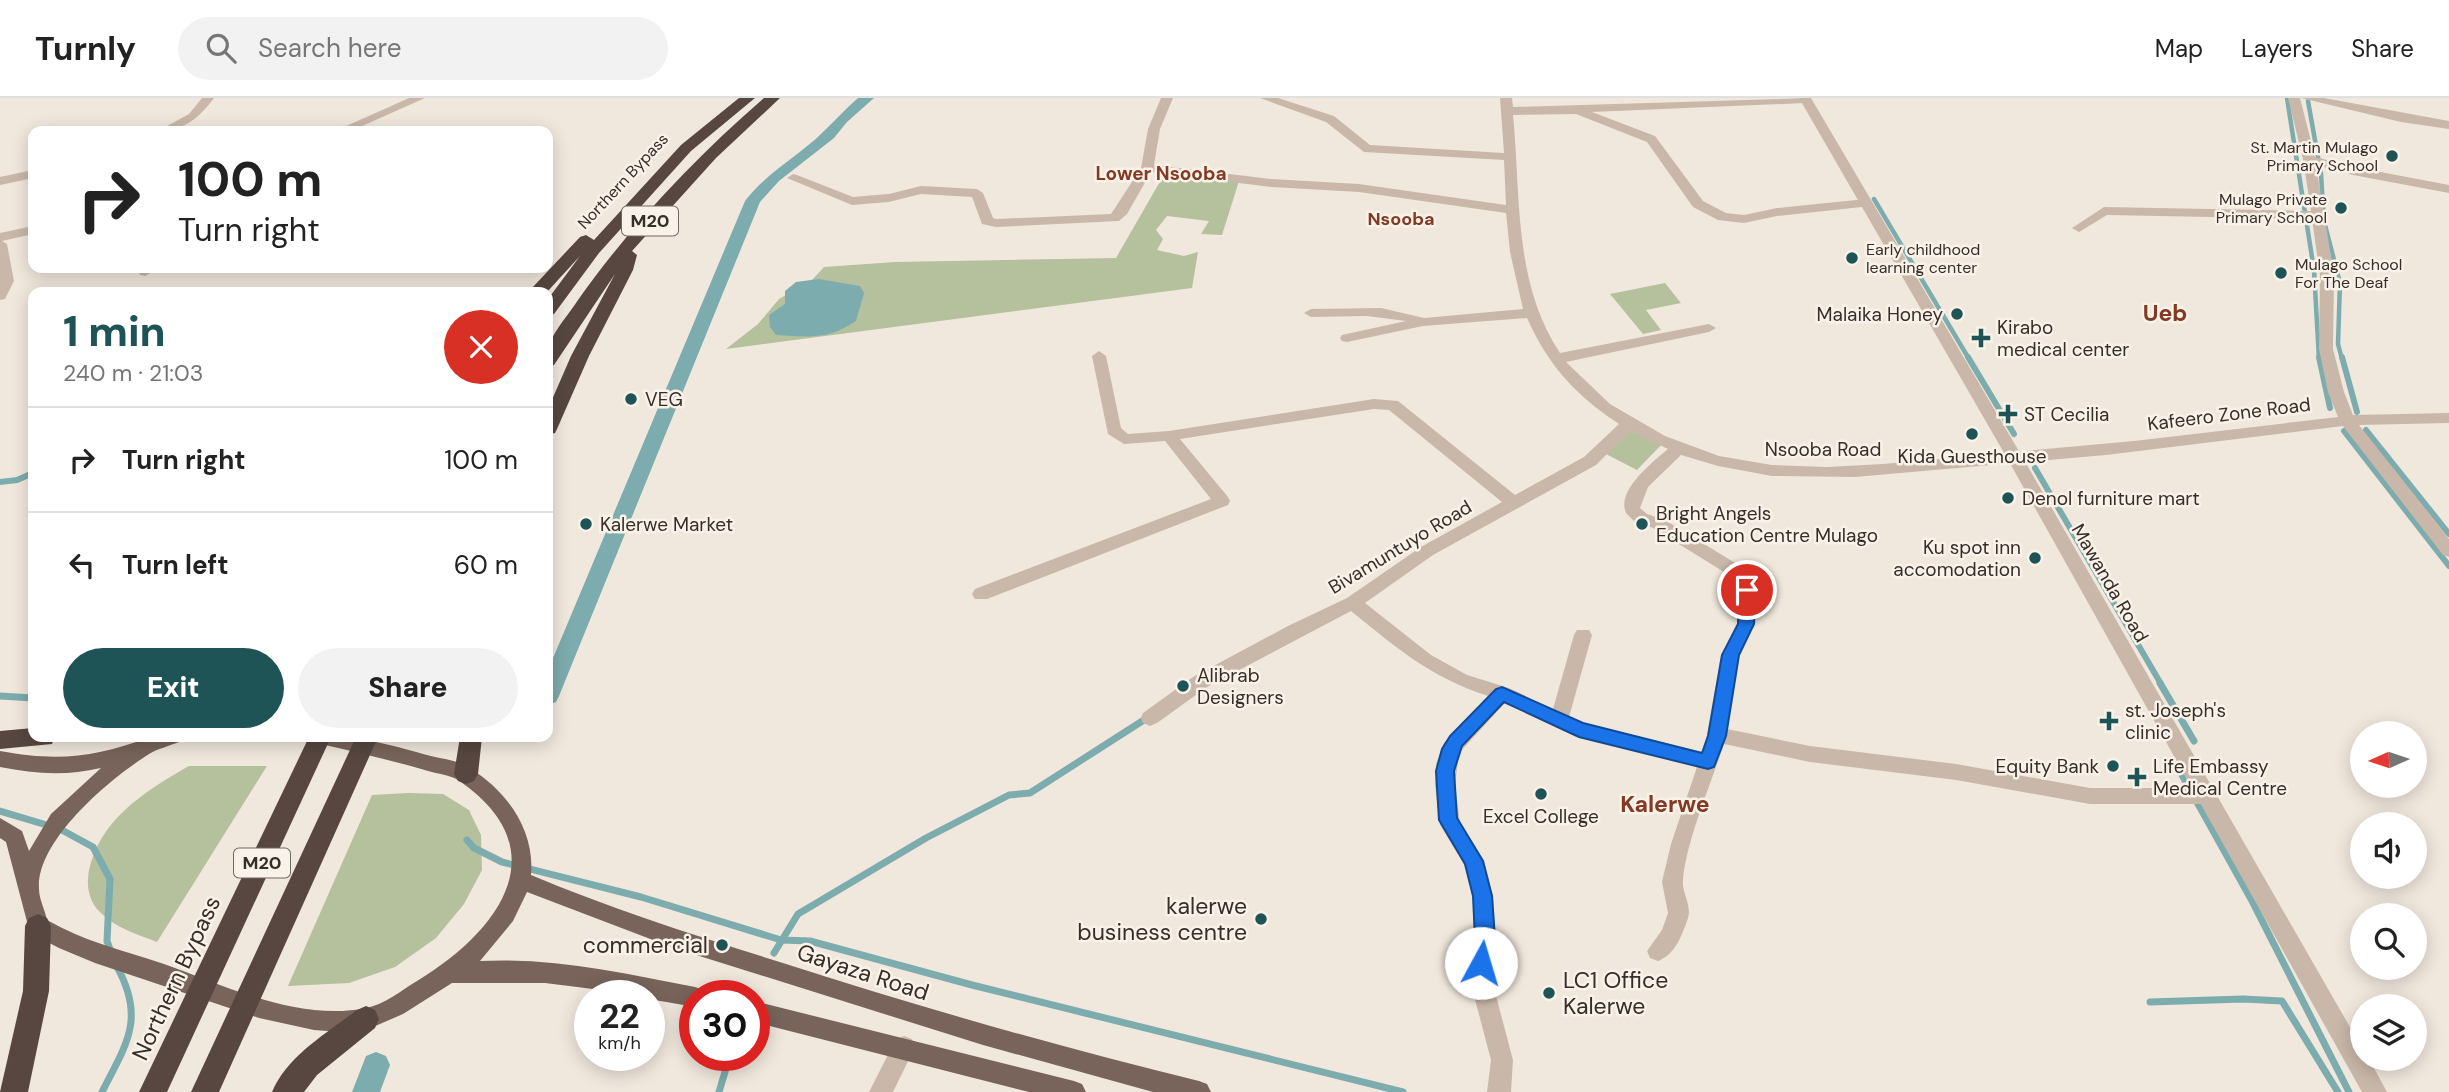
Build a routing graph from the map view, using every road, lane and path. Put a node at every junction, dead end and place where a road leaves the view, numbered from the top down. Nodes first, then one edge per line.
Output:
1 (208, 98) edge
2 (419, 98) edge
3 (748, 98) edge
4 (773, 98) edge
5 (1167, 98) edge
6 (1266, 98) edge
7 (2294, 98) edge
8 (2306, 98) edge
9 (1805, 99) edge
10 (1507, 104) edge
11 (1578, 110) junction
12 (2449, 125) edge
13 (174, 126) edge
14 (353, 126) edge
15 (686, 148) junction
16 (1510, 157) junction
17 (2309, 159) junction
18 (1147, 168) junction
19 (28, 175) edge
20 (793, 178) dead end
21 (0, 181) edge
22 (2449, 189) edge
23 (1866, 203) junction
24 (1514, 210) junction
25 (2318, 215) junction
26 (2080, 228) dead end
27 (28, 231) edge
28 (0, 237) edge
29 (632, 242) junction
30 (0, 244) edge
31 (543, 287) edge
32 (0, 296) edge
33 (553, 303) edge
34 (1311, 313) dead end
35 (1532, 313) junction
36 (1423, 322) junction
37 (1709, 328) dead end
38 (1348, 338) dead end
39 (553, 353) edge
40 (1099, 356) dead end
41 (1555, 359) junction
42 (553, 418) edge
43 (2449, 418) edge
44 (2347, 421) junction
45 (1629, 423) junction
46 (1169, 436) junction
47 (1679, 447) junction
48 (2015, 458) junction
49 (1515, 503) junction
50 (2449, 551) edge
51 (981, 594) dead end
52 (1353, 603) junction
53 (1583, 635) dead end
54 (1502, 693) junction
55 (1150, 718) dead end
56 (1559, 720) junction
57 (1717, 736) junction
58 (28, 738) edge
59 (0, 740) edge
60 (159, 742) edge
61 (319, 742) edge
62 (341, 742) edge
63 (365, 742) edge
64 (470, 742) edge
65 (143, 748) junction
66 (0, 759) edge
67 (1708, 762) junction
68 (466, 774) junction
69 (2207, 796) junction
70 (8, 832) edge
71 (519, 879) junction
72 (28, 887) junction
73 (38, 926) junction
74 (1658, 951) dead end
75 (453, 973) junction
76 (679, 994) edge
77 (770, 1015) edge
78 (366, 1019) junction
79 (904, 1047) junction
80 (15, 1092) edge
81 (153, 1092) edge
82 (205, 1092) edge
83 (285, 1092) edge
84 (881, 1092) edge
85 (1074, 1092) edge
86 (1199, 1092) edge
87 (1499, 1092) edge
88 (2375, 1092) edge

1 - 13 street
2 - 14 street
3 - 15 highway, Northern Bypass / M20
4 - 29 highway, M20
5 - 18 street
6 - 16 street
7 - 17 street
8 - 12 street
9 - 11 street
9 - 23 street, Mawanda Road
10 - 11 street
10 - 16 street, Nsooba Road
11 - 23 street
15 - 31 highway
15 - 33 highway, Northern Bypass / M20
16 - 24 street, Nsooba Road
17 - 22 street
17 - 25 street
18 - 20 street
18 - 24 street
19 - 21 street
23 - 48 street, Mawanda Road
24 - 35 street, Nsooba Road
25 - 26 street
25 - 44 street
27 - 28 street
29 - 39 highway, M20
29 - 42 highway
30 - 32 street
34 - 36 street
35 - 36 street
35 - 41 street, Nsooba Road
36 - 38 street
37 - 41 street
40 - 46 street
41 - 45 street, Nsooba Road
43 - 44 street, Kafeero Zone Road
44 - 48 street, Kafeero Zone Road
44 - 50 street
45 - 47 street, Nsooba Road
45 - 49 street, Bivamuntuyo Road
46 - 49 street
46 - 51 street
47 - 48 street, Nsooba Road
47 - 57 street
48 - 69 street, Mawanda Road
49 - 52 street, Bivamuntuyo Road
52 - 54 street
52 - 55 street, Bivamuntuyo Road
53 - 56 street
54 - 56 street
54 - 87 street
56 - 67 street
57 - 67 street
57 - 69 street
58 - 59 highway
60 - 65 main road
61 - 81 highway, Northern Bypass / M20
62 - 68 main road
63 - 82 highway, M20
64 - 68 highway
65 - 66 main road
65 - 72 main road
67 - 74 street
68 - 71 main road
69 - 88 street, Mawanda Road
70 - 72 main road
71 - 75 main road
71 - 86 main road, Gayaza Road
72 - 73 main road
73 - 78 main road
73 - 80 highway
75 - 76 main road
75 - 78 main road
77 - 79 main road
78 - 83 highway
79 - 84 street
79 - 85 main road

